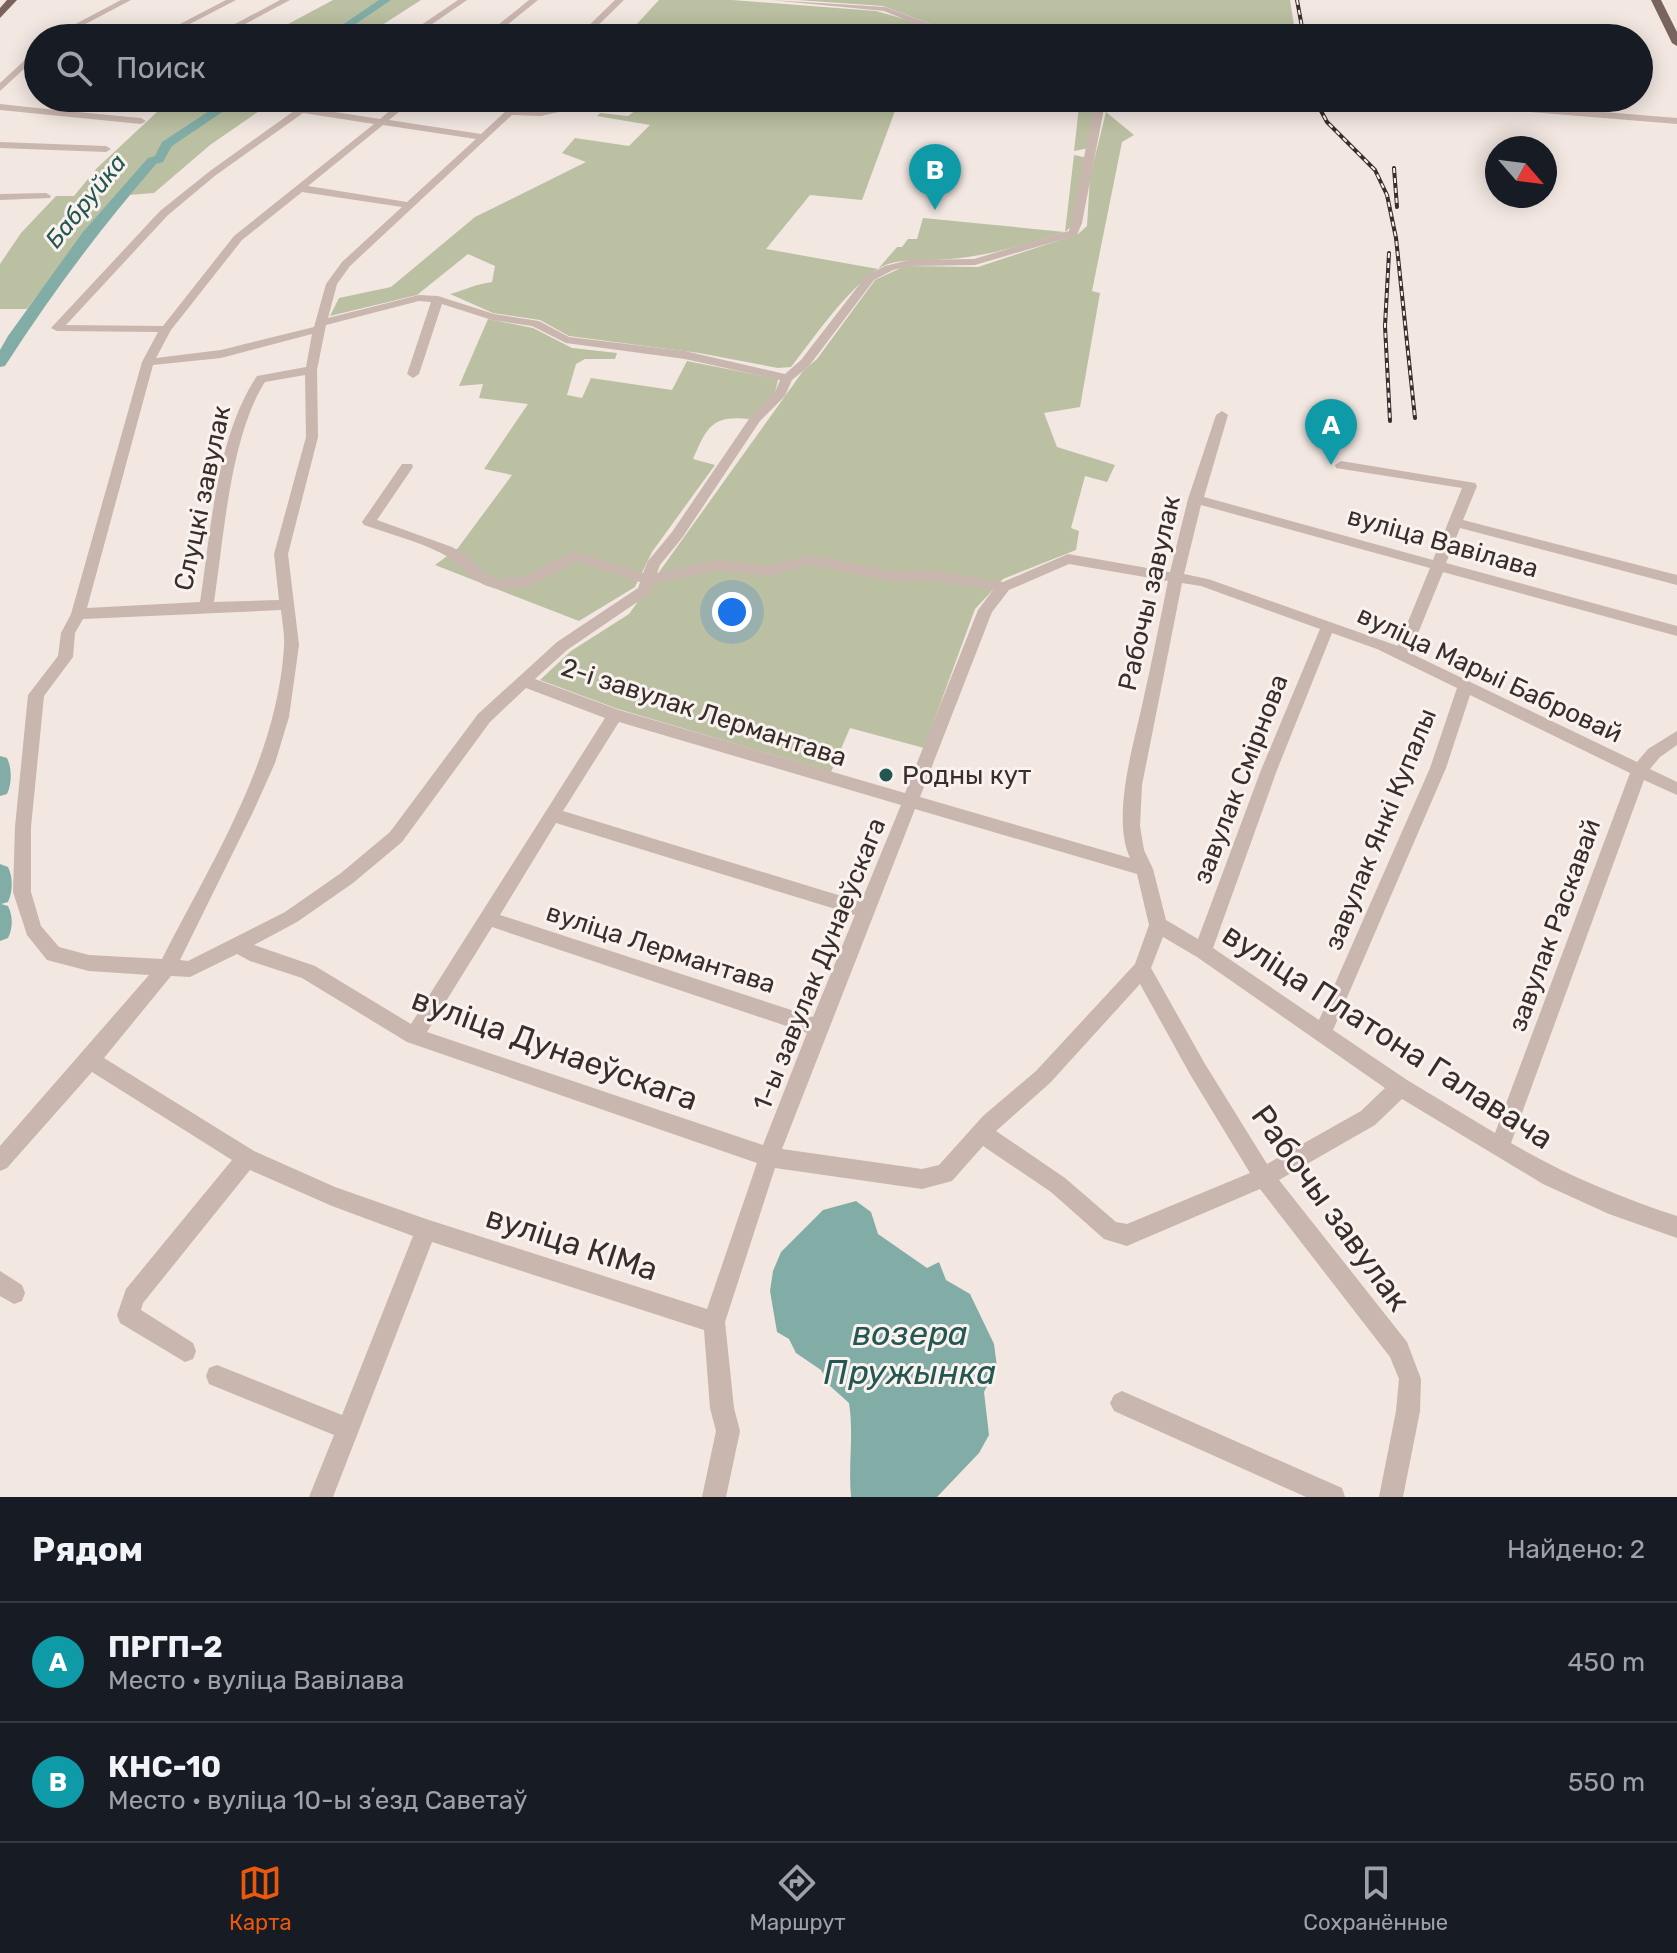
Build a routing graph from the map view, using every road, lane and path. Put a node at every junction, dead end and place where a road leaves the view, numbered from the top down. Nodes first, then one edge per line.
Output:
1 (12, 0) edge
2 (127, 0) edge
3 (232, 0) edge
4 (286, 0) edge
5 (463, 0) edge
6 (534, 0) edge
7 (620, 0) edge
8 (775, 0) edge
9 (1656, 0) edge
10 (0, 15) edge
11 (80, 24) edge
12 (185, 24) edge
13 (240, 24) edge
14 (427, 24) edge
15 (504, 24) edge
16 (595, 24) edge
17 (923, 24) edge
18 (1677, 43) edge
19 (24, 65) edge
20 (0, 88) edge
21 (24, 106) edge
22 (0, 107) edge
23 (19, 108) junction
24 (24, 109) edge
25 (57, 112) edge
26 (298, 112) edge
27 (315, 112) edge
28 (395, 112) edge
29 (511, 112) edge
30 (1098, 112) edge
31 (1567, 112) edge
32 (66, 113) joint
33 (141, 121) dead end
34 (1677, 121) edge
35 (383, 122) junction
36 (484, 137) junction
37 (0, 145) edge
38 (106, 149) dead end
39 (298, 188) junction
40 (46, 196) dead end
41 (0, 197) edge
42 (409, 205) junction
43 (438, 299) junction
44 (320, 326) junction
45 (166, 329) junction
46 (148, 362) junction
47 (311, 370) junction
48 (413, 374) dead end
49 (787, 378) junction
50 (1222, 415) dead end
51 (1341, 465) dead end
52 (407, 467) dead end
53 (1195, 499) junction
54 (1457, 523) junction
55 (1440, 567) junction
56 (1177, 576) junction
57 (648, 580) junction
58 (1677, 580) edge
59 (1004, 587) junction
60 (289, 605) junction
61 (206, 607) junction
62 (78, 614) junction
63 (1328, 626) junction
64 (1677, 631) edge
65 (1402, 655) junction
66 (526, 682) junction
67 (1465, 686) junction
68 (615, 715) junction
69 (1677, 737) edge
70 (1639, 771) junction
71 (1677, 789) edge
72 (912, 804) junction
73 (553, 815) junction
74 (1144, 869) junction
75 (866, 911) junction
76 (486, 918) junction
77 (1158, 925) junction
78 (240, 946) junction
79 (1203, 951) junction
80 (168, 966) junction
81 (1142, 969) junction
82 (819, 1028) junction
83 (1322, 1034) junction
84 (414, 1036) junction
85 (90, 1060) junction
86 (1400, 1087) junction
87 (981, 1133) junction
88 (1500, 1146) junction
89 (769, 1157) junction
90 (247, 1158) junction
91 (0, 1161) edge
92 (1264, 1177) junction
93 (1677, 1227) edge
94 (426, 1230) junction
95 (714, 1322) junction
96 (185, 1351) dead end
97 (217, 1376) dead end
98 (1122, 1403) dead end
99 (349, 1430) junction
100 (321, 1497) edge
101 (714, 1497) edge
102 (1333, 1497) edge
103 (1391, 1497) edge

1 - 10 main road
2 - 11 street
3 - 12 street
4 - 13 street
5 - 14 street
6 - 15 street
7 - 16 street
8 - 17 street
9 - 18 main road
19 - 20 street
21 - 23 street
22 - 23 street
23 - 24 street
25 - 32 street
26 - 45 street
27 - 35 street
28 - 35 street
29 - 36 street
30 - 49 street
31 - 34 street
32 - 33 street
35 - 36 street
35 - 39 street
36 - 42 street
37 - 38 street
39 - 42 street
39 - 45 street
40 - 41 street
42 - 44 street
43 - 44 street
43 - 48 street
43 - 49 street
44 - 46 street
44 - 47 street
45 - 46 street
46 - 62 street
47 - 60 street
47 - 61 street, Слуцкі завулак
49 - 57 street
50 - 53 street, Рабочы завулак
51 - 54 street
52 - 57 street
53 - 55 street, вуліца Вавілава
53 - 56 street, Рабочы завулак
54 - 55 street
54 - 58 street
55 - 64 street, вуліца Вавілава
55 - 65 street
56 - 59 street, вуліца Марыі Бабровай
56 - 63 street, вуліца Марыі Бабровай
56 - 74 street, Рабочы завулак
57 - 59 street
57 - 66 street
59 - 72 street, 1-ы завулак Дунаеўскага
60 - 61 street
60 - 80 street
61 - 62 street, Слуцкі завулак
62 - 80 street
63 - 65 street, вуліца Марыі Бабровай
63 - 79 street, завулак Смірнова
65 - 67 street, вуліца Марыі Бабровай
66 - 68 street, 2-і завулак Лермантава
66 - 78 street
67 - 70 street, вуліца Марыі Бабровай
67 - 83 street, завулак Янкі Купалы
68 - 72 street, 2-і завулак Лермантава
68 - 73 street
69 - 70 street, завулак Раскавай
70 - 71 street, вуліца Марыі Бабровай
70 - 88 street, завулак Раскавай
72 - 74 street, 2-і завулак Лермантава
72 - 75 street, 1-ы завулак Дунаеўскага
73 - 75 street
73 - 76 street
74 - 77 street, Рабочы завулак
75 - 82 street, 1-ы завулак Дунаеўскага
76 - 82 street, вуліца Лермантава
76 - 84 street
77 - 79 street, вуліца Платона Галавача
77 - 81 street
78 - 80 street
78 - 84 street, вуліца Дунаеўскага
79 - 83 street, вуліца Платона Галавача
80 - 85 street
81 - 87 street
81 - 92 street, Рабочы завулак
82 - 89 street, 1-ы завулак Дунаеўскага
83 - 86 street, вуліца Платона Галавача
84 - 89 street, вуліца Дунаеўскага
85 - 90 street, вуліца КІМа
85 - 91 street
86 - 88 street, вуліца Платона Галавача
86 - 92 street
87 - 89 street
87 - 92 street
88 - 93 street, вуліца Платона Галавача
89 - 95 street, 1-ы завулак Дунаеўскага
90 - 94 street, вуліца КІМа
90 - 96 street
92 - 103 street, Рабочы завулак
94 - 95 street, вуліца КІМа
94 - 99 street
95 - 101 street
97 - 99 street
98 - 102 street
99 - 100 street

